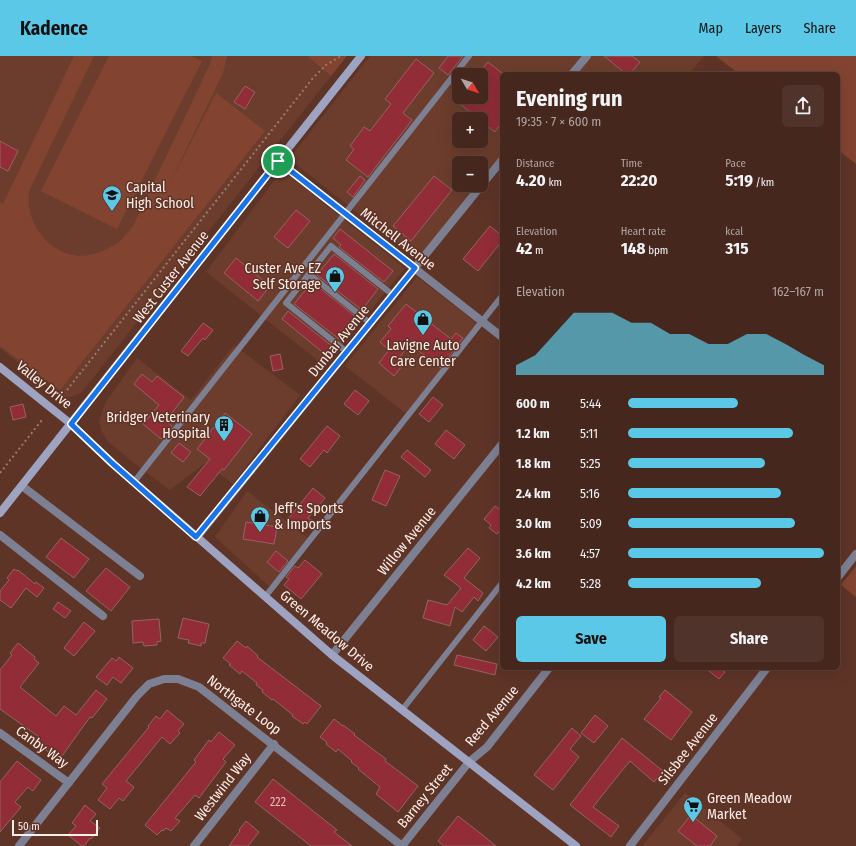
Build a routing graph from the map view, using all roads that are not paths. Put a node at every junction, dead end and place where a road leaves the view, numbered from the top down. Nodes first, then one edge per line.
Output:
1 (361, 56) edge
2 (469, 56) edge
3 (587, 56) edge
4 (574, 72) edge
5 (278, 161) junction
6 (500, 162) edge
7 (345, 213) junction
8 (415, 268) junction
9 (309, 274) junction
10 (393, 295) junction
11 (500, 298) edge
12 (482, 321) junction
13 (370, 323) junction
14 (500, 334) edge
15 (347, 352) junction
16 (0, 367) edge
17 (71, 424) junction
18 (500, 446) edge
19 (134, 482) junction
20 (22, 486) junction
21 (0, 513) edge
22 (0, 535) edge
23 (196, 537) junction
24 (856, 554) edge
25 (840, 574) edge
26 (140, 576) dead end
27 (500, 586) edge
28 (265, 597) junction
29 (103, 616) dead end
30 (332, 655) junction
31 (547, 670) edge
32 (765, 670) edge
33 (402, 710) junction
34 (0, 732) edge
35 (274, 744) junction
36 (469, 762) junction
37 (69, 783) junction
38 (20, 846) edge
39 (194, 846) edge
40 (402, 846) edge
41 (576, 846) edge
42 (630, 846) edge

1 - 5 main road, West Custer Avenue
2 - 7 lane
3 - 4 street
5 - 7 street, Mitchell Avenue
5 - 17 main road, West Custer Avenue
6 - 8 street, Dunbar Avenue
7 - 8 street, Mitchell Avenue
7 - 19 lane
8 - 10 street, Dunbar Avenue
8 - 12 street, Mitchell Avenue
9 - 10 lane
9 - 13 lane
9 - 15 lane
10 - 13 street, Dunbar Avenue
11 - 12 lane
12 - 14 street, Mitchell Avenue
12 - 28 lane
13 - 15 street, Dunbar Avenue
15 - 23 street, Dunbar Avenue
16 - 17 main road, Valley Drive
17 - 19 main road, Green Meadow Drive
17 - 20 main road, West Custer Avenue
18 - 30 street, Willow Avenue
19 - 23 main road, Green Meadow Drive
20 - 21 main road, West Custer Avenue
20 - 26 street
22 - 29 street
23 - 28 main road, Green Meadow Drive
24 - 25 street
27 - 33 lane
28 - 30 main road, Green Meadow Drive
30 - 33 main road, Green Meadow Drive
31 - 36 street, Reed Avenue
32 - 42 street, Silsbee Avenue
33 - 36 main road, Green Meadow Drive
34 - 37 street, Canby Way
35 - 37 street, Northgate Loop
35 - 39 street, Westwind Way
35 - 40 street, Northgate Loop
36 - 40 street, Barney Street
36 - 41 main road, Green Meadow Drive
37 - 38 street, Northgate Loop

